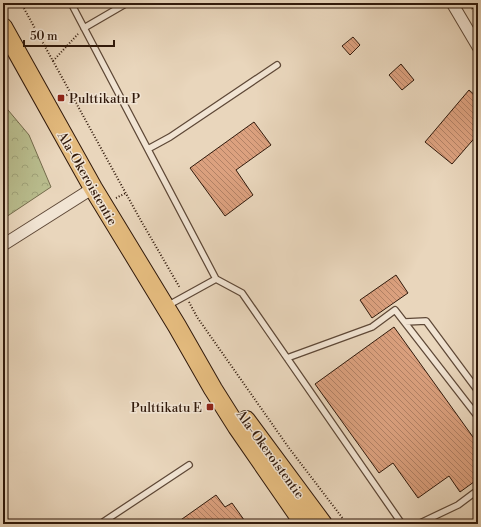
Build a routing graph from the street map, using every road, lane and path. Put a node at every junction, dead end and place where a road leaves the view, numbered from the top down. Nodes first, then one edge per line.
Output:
1 (21, 3) edge
2 (71, 3) edge
3 (127, 3) edge
4 (452, 3) edge
5 (469, 3) edge
6 (478, 18) edge
7 (3, 28) edge
8 (84, 28) junction
9 (478, 47) edge
10 (53, 61) junction
11 (277, 65) dead end
12 (71, 92) junction
13 (61, 98) dead end
14 (148, 149) junction
15 (93, 188) junction
16 (3, 245) edge
17 (216, 279) junction
18 (185, 297) junction
19 (165, 307) junction
20 (405, 322) junction
21 (177, 326) junction
22 (287, 358) junction
23 (478, 391) edge
24 (478, 417) edge
25 (188, 465) dead end
26 (478, 490) edge
27 (100, 524) edge
28 (304, 524) edge
29 (323, 524) edge
30 (347, 524) edge
31 (402, 524) edge
32 (418, 524) edge

1 - 10 path
2 - 8 lane
3 - 8 lane
4 - 9 street
5 - 6 path
7 - 15 main road, Ala-Okeroistentie
8 - 10 path
8 - 14 lane
10 - 12 path
11 - 14 lane
12 - 13 path
12 - 18 path
14 - 17 lane
15 - 16 street
15 - 19 main road, Ala-Okeroistentie
17 - 18 lane
17 - 22 lane
18 - 19 lane
18 - 30 path
19 - 21 main road, Ala-Okeroistentie
20 - 22 lane
20 - 23 lane
20 - 24 lane
21 - 28 main road, Ala-Okeroistentie
21 - 29 main road, Ala-Okeroistentie
22 - 31 lane
25 - 27 lane
26 - 32 lane

